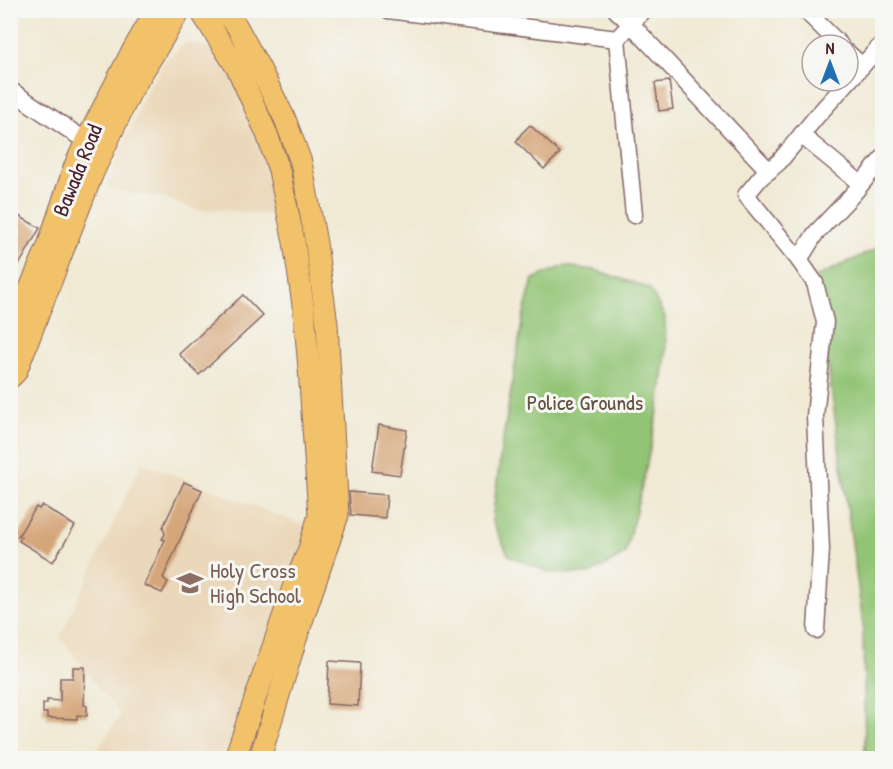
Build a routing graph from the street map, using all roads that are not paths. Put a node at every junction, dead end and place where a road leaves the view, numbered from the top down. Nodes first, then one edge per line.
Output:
1 (156, 10) edge
2 (180, 10) edge
3 (200, 10) edge
4 (224, 10) edge
5 (387, 10) edge
6 (616, 10) edge
7 (644, 10) edge
8 (805, 10) edge
9 (631, 24) junction
10 (828, 33) edge
11 (617, 39) junction
12 (882, 44) edge
13 (862, 66) joint
14 (10, 90) edge
15 (801, 135) junction
16 (86, 141) junction
17 (882, 159) edge
18 (769, 171) junction
19 (861, 184) junction
20 (634, 215) dead end
21 (799, 260) junction
22 (10, 335) edge
23 (10, 378) edge
24 (328, 516) junction
25 (816, 630) dead end
26 (236, 759) edge
27 (260, 759) edge

1 - 16 main road, Bawada Road
2 - 23 main road
3 - 24 main road
4 - 24 main road
5 - 11 street
6 - 9 street
7 - 9 street
8 - 10 street
9 - 11 street
9 - 18 street
11 - 20 street
12 - 13 street
13 - 15 street
14 - 16 street
15 - 18 street
15 - 19 street
16 - 22 main road, Bawada Road
17 - 19 street
18 - 21 street
19 - 21 street
21 - 25 street
24 - 26 main road
24 - 27 main road

